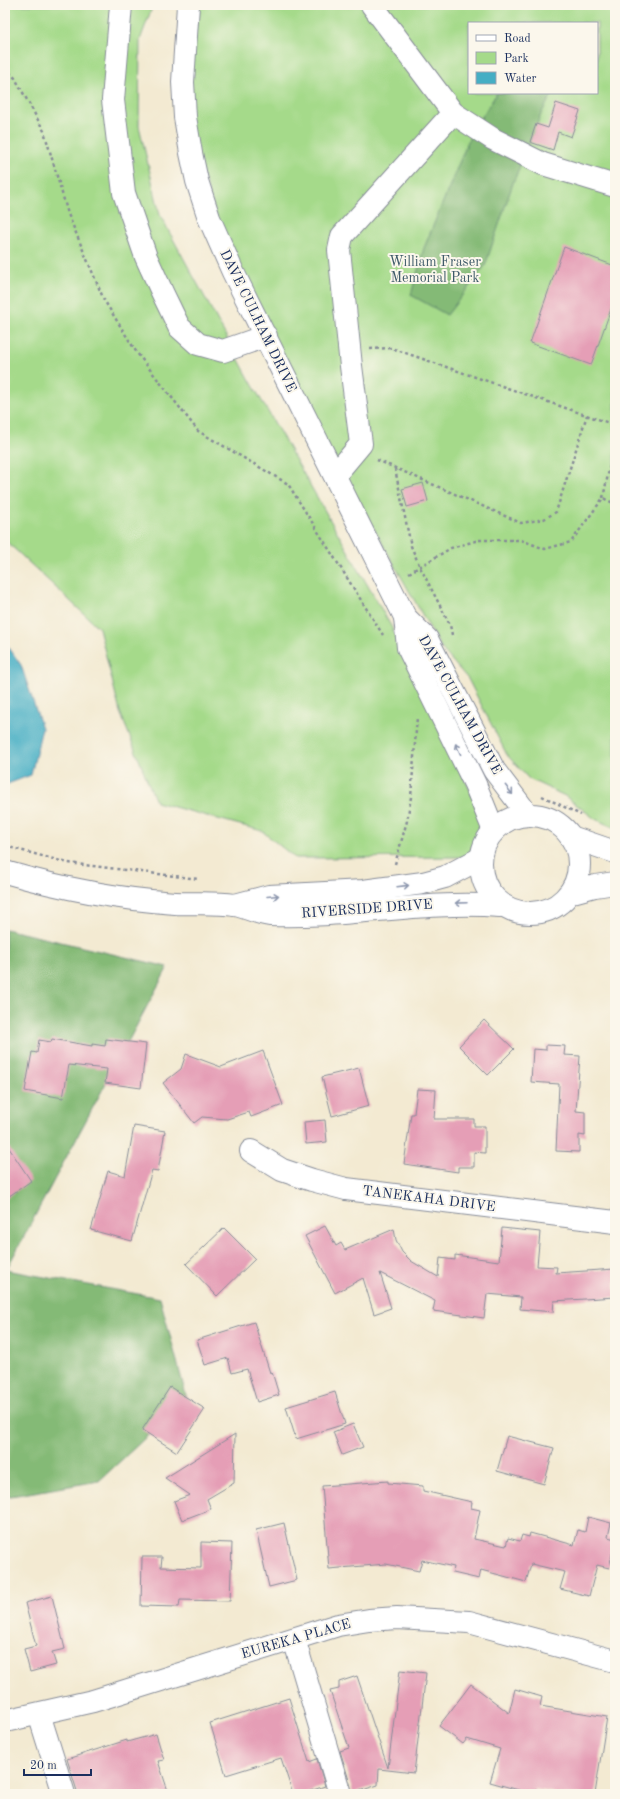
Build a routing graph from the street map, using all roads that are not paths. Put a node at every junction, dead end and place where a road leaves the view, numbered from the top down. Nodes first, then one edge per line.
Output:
1 (121, 5) edge
2 (188, 5) edge
3 (372, 5) edge
4 (453, 113) junction
5 (615, 186) edge
6 (266, 336) junction
7 (335, 475) junction
8 (405, 617) junction
9 (528, 815) junction
10 (494, 831) junction
11 (571, 837) junction
12 (615, 852) edge
13 (481, 858) junction
14 (5, 872) edge
15 (615, 883) edge
16 (573, 892) junction
17 (235, 905) junction
18 (500, 906) junction
19 (251, 1151) dead end
20 (615, 1222) edge
21 (294, 1639) junction
22 (615, 1660) edge
23 (39, 1714) junction
24 (5, 1721) edge
25 (64, 1794) edge
26 (340, 1794) edge

1 - 6 main road
2 - 6 main road, DAVE CULHAM DRIVE
3 - 4 main road
4 - 5 main road
4 - 7 main road
6 - 7 main road, DAVE CULHAM DRIVE
7 - 8 main road, DAVE CULHAM DRIVE
8 -> 9 main road, DAVE CULHAM DRIVE
10 -> 8 main road, DAVE CULHAM DRIVE
9 - 10 main road
9 - 11 main road
10 - 13 main road
11 - 12 main road
11 - 16 main road
17 -> 13 main road, RIVERSIDE DRIVE
13 - 18 main road
14 - 17 main road, RIVERSIDE DRIVE
15 - 16 main road
16 - 18 main road
18 -> 17 main road, RIVERSIDE DRIVE
19 - 20 main road, TANEKAHA DRIVE
21 - 22 main road, EUREKA PLACE
21 - 23 main road, EUREKA PLACE
21 - 26 main road
23 - 24 main road, EUREKA PLACE
23 - 25 main road

